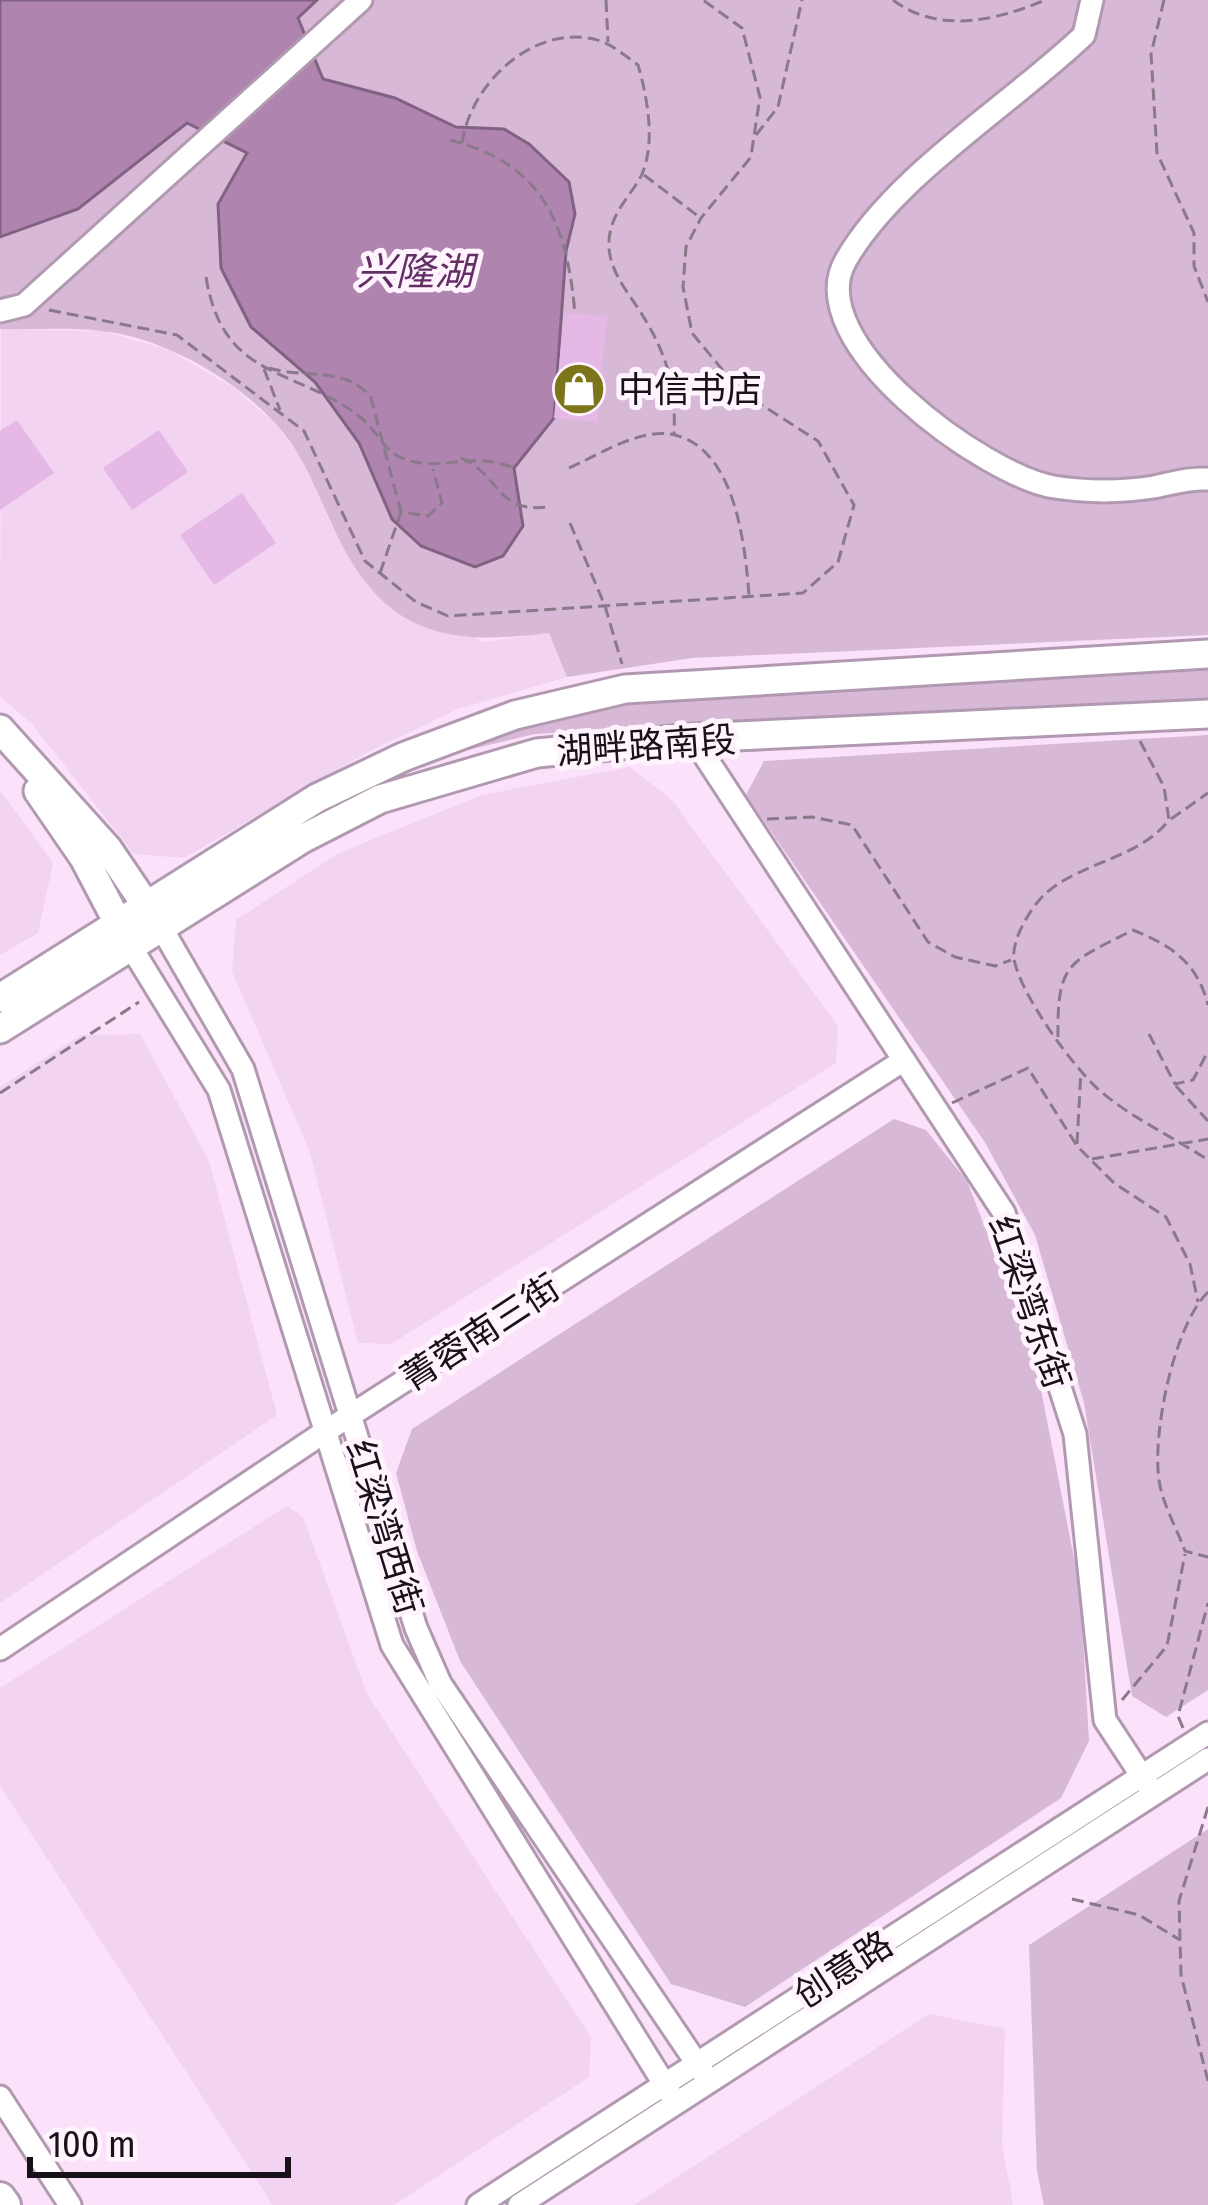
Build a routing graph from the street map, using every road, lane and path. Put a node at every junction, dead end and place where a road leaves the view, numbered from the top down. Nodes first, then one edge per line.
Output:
1 (362, 0) edge
2 (606, 0) edge
3 (703, 0) edge
4 (802, 0) edge
5 (893, 0) edge
6 (1045, 0) edge
7 (1092, 0) edge
8 (1164, 0) edge
9 (608, 44) junction
10 (754, 136) junction
11 (450, 140) dead end
12 (462, 143) junction
13 (642, 173) junction
14 (701, 218) junction
15 (206, 277) dead end
16 (1208, 302) edge
17 (24, 305) junction
18 (0, 311) edge
19 (575, 314) dead end
20 (262, 366) junction
21 (728, 376) junction
22 (676, 390) junction
23 (282, 415) junction
24 (674, 435) junction
25 (382, 445) junction
26 (459, 458) junction
27 (433, 467) junction
28 (514, 468) dead end
29 (569, 468) dead end
30 (1208, 478) edge
31 (548, 507) dead end
32 (401, 512) junction
33 (570, 523) dead end
34 (380, 574) junction
35 (749, 597) junction
36 (605, 606) junction
37 (1208, 654) edge
38 (625, 689) junction
39 (1208, 714) edge
40 (1129, 718) junction
41 (0, 729) edge
42 (694, 738) junction
43 (0, 751) edge
44 (1208, 793) edge
45 (747, 820) junction
46 (1169, 820) junction
47 (154, 917) junction
48 (125, 936) junction
49 (1014, 958) junction
50 (157, 990) junction
51 (0, 998) edge
52 (1208, 1005) edge
53 (0, 1029) edge
54 (1149, 1034) dead end
55 (1058, 1039) junction
56 (1208, 1052) edge
57 (904, 1060) junction
58 (1082, 1068) junction
59 (1175, 1084) junction
60 (0, 1094) edge
61 (937, 1110) junction
62 (1208, 1121) edge
63 (1208, 1139) edge
64 (1180, 1142) junction
65 (1077, 1146) junction
66 (1090, 1160) junction
67 (1208, 1160) edge
68 (1208, 1292) edge
69 (1198, 1302) junction
70 (350, 1415) junction
71 (323, 1433) junction
72 (1185, 1551) junction
73 (1208, 1556) edge
74 (1208, 1603) edge
75 (0, 1648) edge
76 (1105, 1720) junction
77 (1202, 1745) edge
78 (1148, 1785) junction
79 (1208, 1807) edge
80 (1072, 1899) dead end
81 (1180, 1940) junction
82 (702, 2072) junction
83 (1208, 2081) edge
84 (669, 2093) junction
85 (0, 2097) edge
86 (70, 2205) edge
87 (478, 2205) edge
88 (519, 2205) edge

1 - 17 street
2 - 9 path
3 - 10 path
4 - 10 path
5 - 6 path
7 - 30 street
8 - 16 path
9 - 12 path
9 - 13 path
10 - 14 path
11 - 12 path
12 - 19 path
13 - 14 path
13 - 22 path
14 - 21 path
15 - 20 path
17 - 18 street
17 - 23 path
20 - 23 path
20 - 25 path
20 - 25 path
21 - 22 path
21 - 35 path
22 - 24 path
23 - 34 path
24 - 29 path
24 - 35 path
25 - 27 path
25 - 32 path
26 - 27 path
26 - 28 path
26 - 31 path
27 - 32 path
32 - 34 path
33 - 36 path
34 - 36 path
35 - 36 path
36 - 38 path
37 - 38 main road, 湖畔路南段
38 - 47 main road, 湖畔路南段
39 - 40 main road, 湖畔路南段
40 - 42 main road, 湖畔路南段
40 - 46 path
41 - 47 main road
42 - 45 street, 红梁湾东街
42 - 47 main road, 湖畔路南段
43 - 48 main road
44 - 46 path
45 - 49 path
45 - 57 street, 红梁湾东街
46 - 49 path
47 - 48 main road, 湖畔路南段
47 - 70 street, 红梁湾西街
48 - 50 street, 红梁湾西街
48 - 51 main road
48 - 53 main road
49 - 55 path
50 - 60 path
50 - 71 street, 红梁湾西街
52 - 55 path
54 - 59 path
55 - 58 path
56 - 59 path
57 - 61 street, 红梁湾东街
57 - 70 street, 菁蓉南三街
58 - 64 path
58 - 65 path
59 - 62 path
61 - 65 path
61 - 76 street, 红梁湾东街
63 - 64 path
64 - 66 path
64 - 67 path
65 - 66 path
66 - 69 path
68 - 69 path
69 - 72 path
70 - 71 street, 菁蓉南三街
70 - 82 street, 红梁湾西街
71 - 75 street, 菁蓉南三街
71 - 84 street, 红梁湾西街
72 - 73 path
72 - 76 path
74 - 77 path
76 - 78 street, 红梁湾东街
77 - 78 street, 创意路
78 - 82 street, 创意路
79 - 81 path
80 - 81 path
81 - 83 path
82 - 84 street, 创意路
84 - 87 street, 创意路
84 - 88 street, 创意路
85 - 86 street

